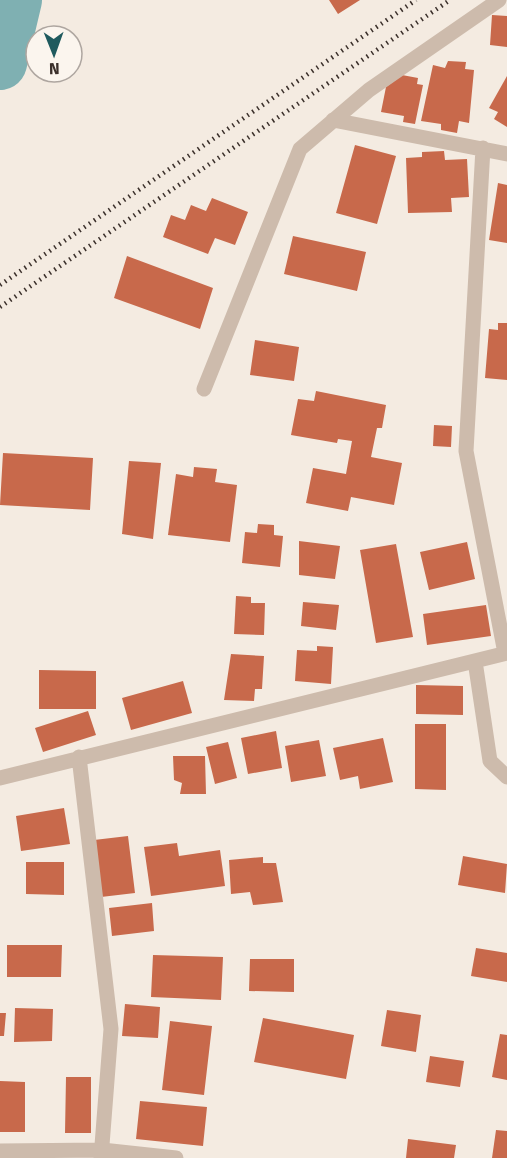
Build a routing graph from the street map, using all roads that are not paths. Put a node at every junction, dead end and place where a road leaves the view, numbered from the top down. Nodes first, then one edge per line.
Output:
1 (499, 0) edge
2 (333, 120) junction
3 (483, 148) junction
4 (507, 154) edge
5 (204, 389) dead end
6 (506, 653) edge
7 (475, 661) junction
8 (79, 757) junction
9 (507, 777) edge
10 (0, 778) edge
11 (0, 1151) edge
12 (101, 1154) edge
13 (177, 1158) edge

1 - 2 street
2 - 3 street
2 - 5 street
3 - 4 street
3 - 6 street
6 - 7 street
7 - 8 street
7 - 9 street
8 - 10 street
8 - 12 street
11 - 12 street
12 - 13 street

